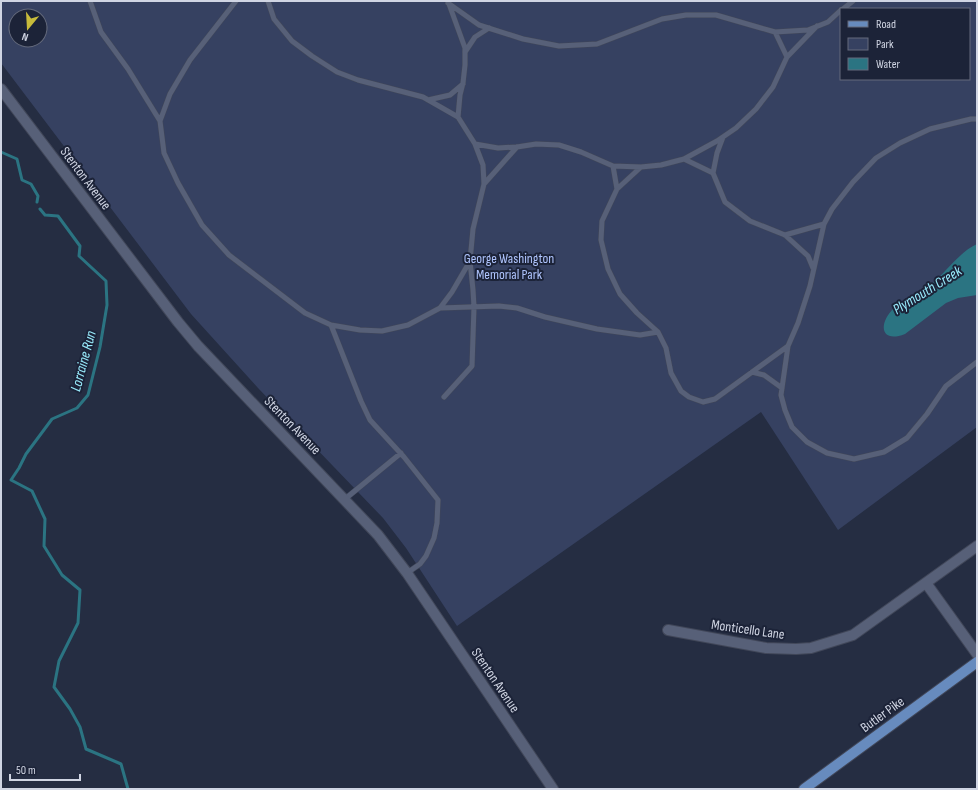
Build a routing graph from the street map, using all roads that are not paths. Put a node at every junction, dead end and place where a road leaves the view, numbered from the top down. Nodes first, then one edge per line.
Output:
1 (90, 1) edge
2 (236, 1) edge
3 (268, 1) edge
4 (853, 1) edge
5 (448, 2) edge
6 (844, 8) edge
7 (840, 12) edge
8 (817, 26) junction
9 (489, 28) junction
10 (775, 32) junction
11 (465, 52) junction
12 (787, 57) junction
13 (463, 83) junction
14 (1, 89) edge
15 (428, 100) junction
16 (458, 117) junction
17 (977, 119) edge
18 (160, 121) junction
19 (723, 136) junction
20 (475, 144) junction
21 (517, 147) junction
22 (684, 159) junction
23 (613, 166) junction
24 (641, 167) junction
25 (713, 173) junction
26 (484, 184) junction
27 (617, 189) junction
28 (824, 224) junction
29 (785, 235) junction
30 (470, 261) junction
31 (813, 268) junction
32 (474, 307) junction
33 (440, 308) junction
34 (331, 325) junction
35 (658, 332) junction
36 (788, 346) junction
37 (977, 362) edge
38 (752, 372) junction
39 (782, 388) junction
40 (444, 397) dead end
41 (401, 453) junction
42 (345, 500) junction
43 (977, 546) edge
44 (407, 573) junction
45 (926, 583) junction
46 (668, 630) dead end
47 (977, 654) edge
48 (977, 662) edge
49 (553, 789) edge
50 (804, 789) edge

1 - 18 lane
2 - 18 lane
3 - 15 lane
4 - 6 lane
5 - 9 lane
5 - 11 lane
7 - 8 lane
8 - 10 lane
8 - 12 lane
9 - 10 lane
9 - 11 lane
10 - 12 lane
11 - 13 lane
12 - 19 lane
13 - 15 lane
13 - 16 lane
14 - 42 main road, Stenton Avenue
15 - 16 lane
16 - 20 lane
17 - 28 lane
18 - 34 lane
19 - 22 lane
19 - 25 lane
20 - 21 lane
20 - 26 lane
21 - 23 lane
21 - 26 lane
22 - 24 lane
22 - 25 lane
23 - 24 lane
23 - 27 lane
24 - 27 lane
25 - 29 lane
26 - 30 lane
27 - 35 lane
28 - 29 lane
28 - 31 lane
29 - 31 lane
30 - 32 lane
30 - 33 lane
31 - 36 lane
32 - 33 lane
32 - 35 lane
32 - 40 lane
33 - 34 lane
34 - 41 lane
35 - 38 lane
36 - 38 lane
36 - 39 lane
37 - 39 lane
38 - 39 lane
41 - 42 lane
41 - 44 lane
42 - 44 main road, Stenton Avenue
43 - 45 main road, Monticello Lane
44 - 49 main road, Stenton Avenue
45 - 46 main road, Monticello Lane
45 - 47 main road
48 - 50 main road, Butler Pike

